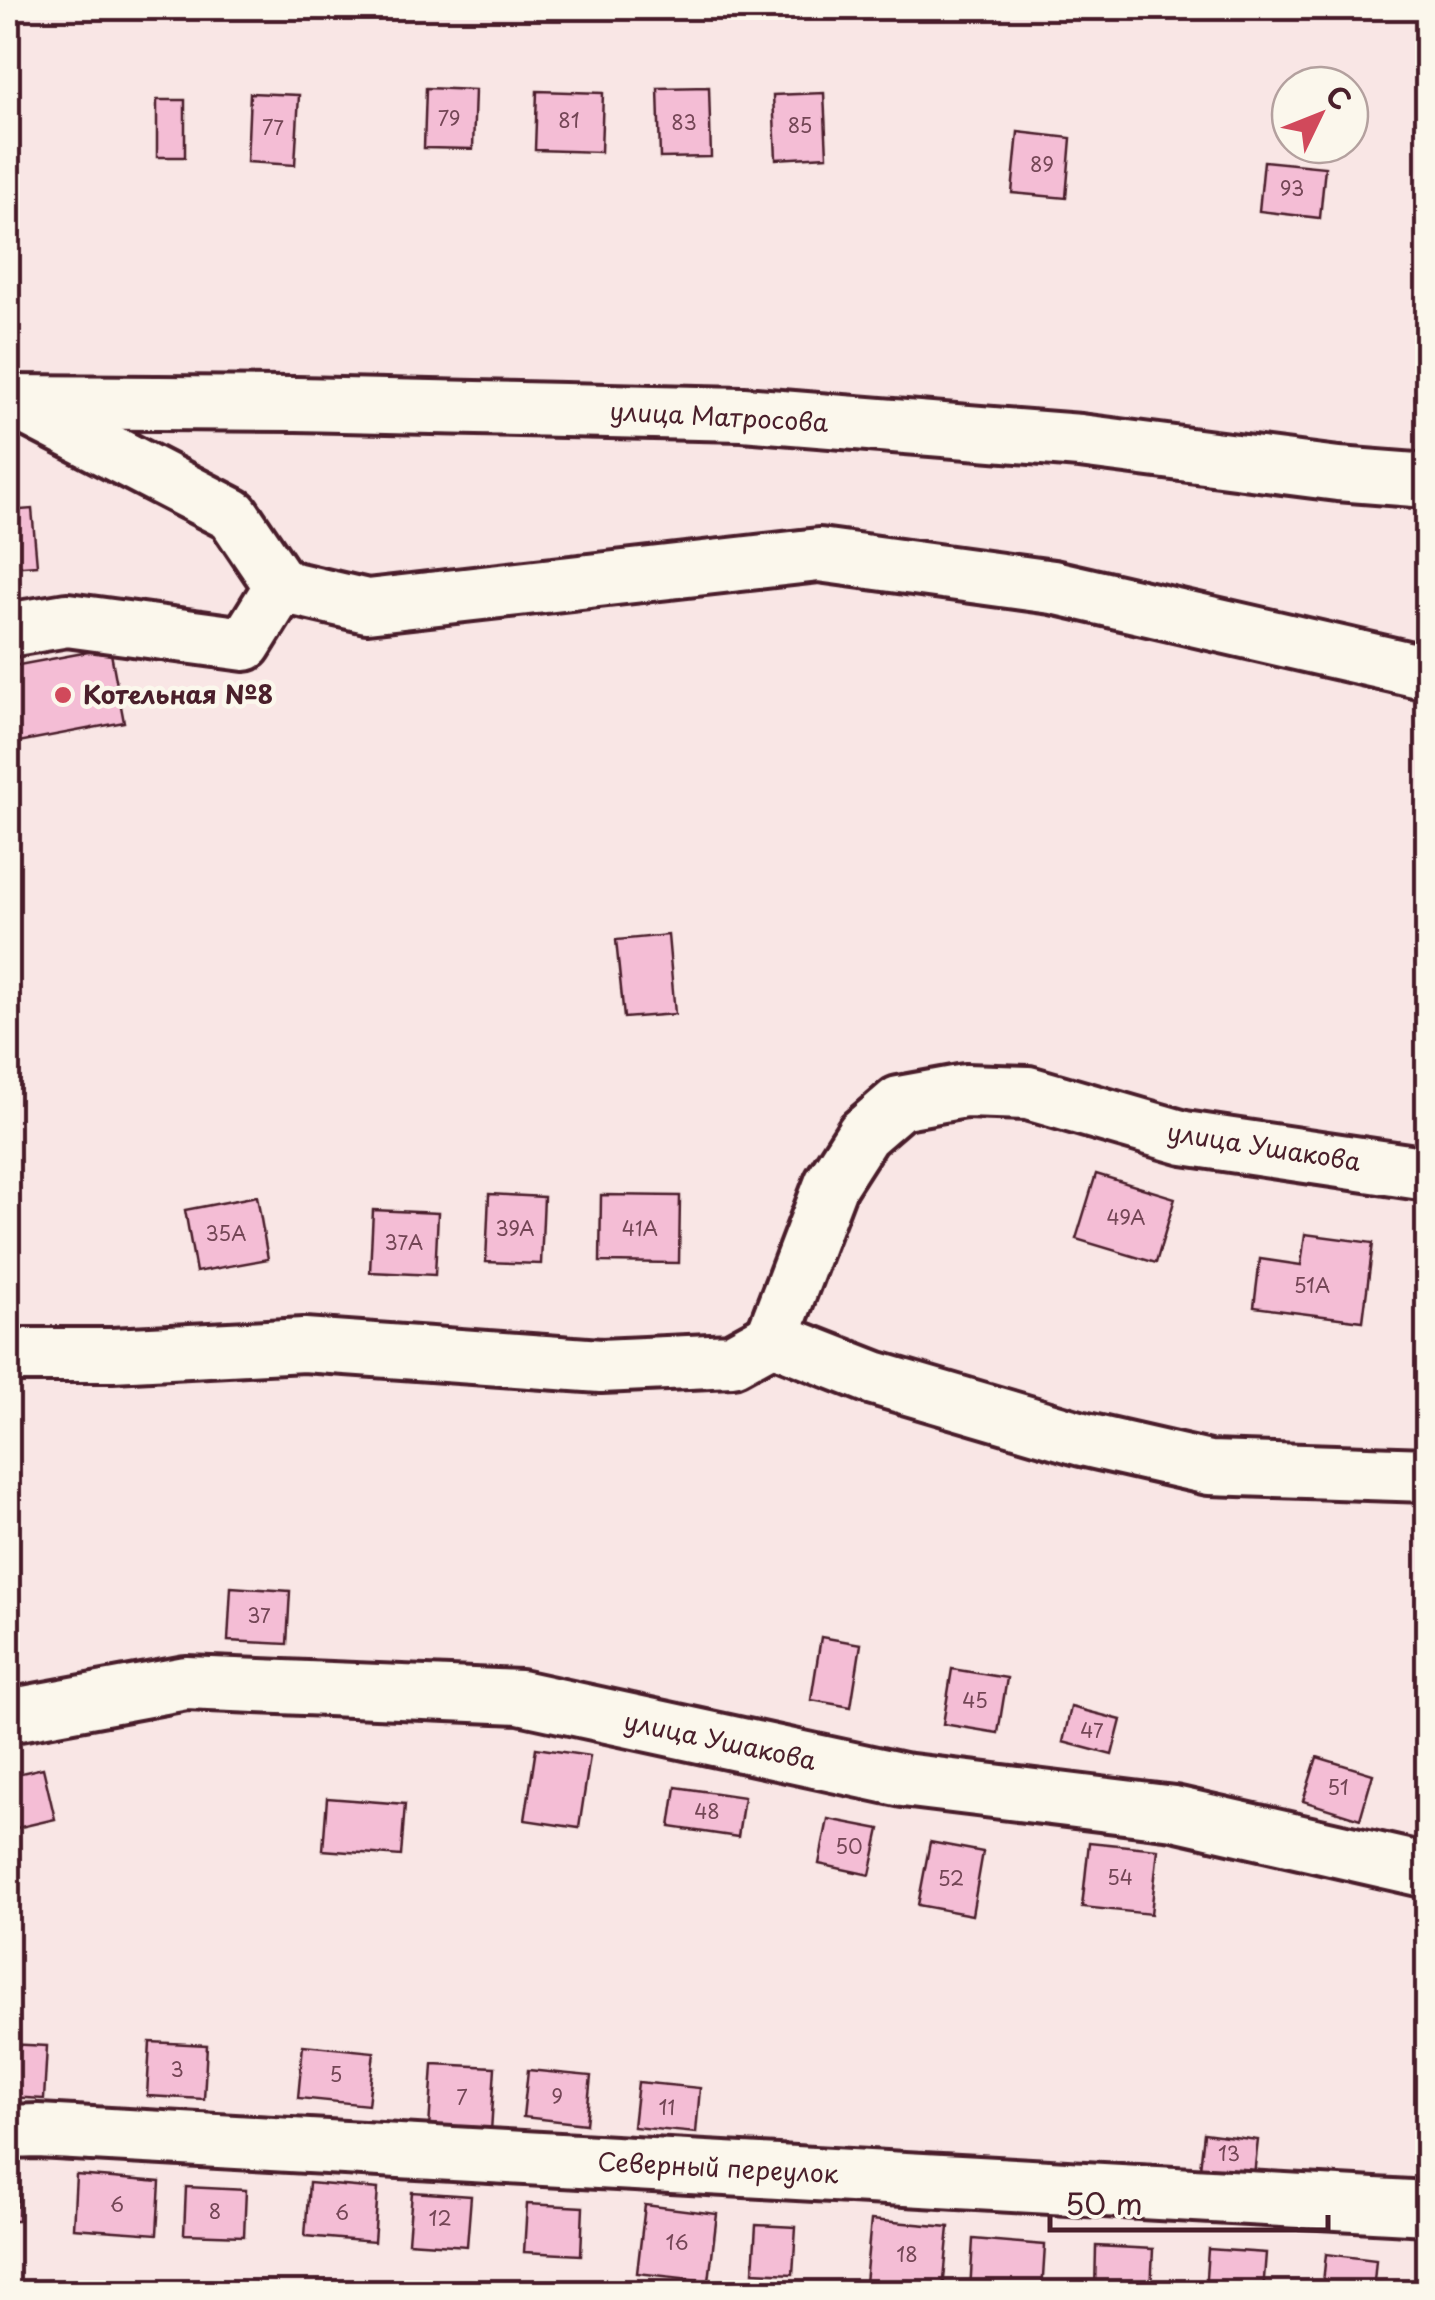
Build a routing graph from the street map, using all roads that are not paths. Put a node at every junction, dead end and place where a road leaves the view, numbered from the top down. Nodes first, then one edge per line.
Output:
1 (12, 402) edge
2 (1428, 481) edge
3 (281, 586) junction
4 (8, 630) edge
5 (1428, 674) edge
6 (1428, 1174) edge
7 (772, 1338) junction
8 (18, 1355) edge
9 (1428, 1475) edge
10 (8, 1716) edge
11 (1428, 1871) edge
12 (8, 2132) edge
13 (1428, 2208) edge

1 - 2 street, улица Матросова
1 - 3 street
3 - 4 street
3 - 5 street
6 - 7 street, улица Ушакова
7 - 8 street
7 - 9 street
10 - 11 street, улица Ушакова
12 - 13 street, Северный переулок

